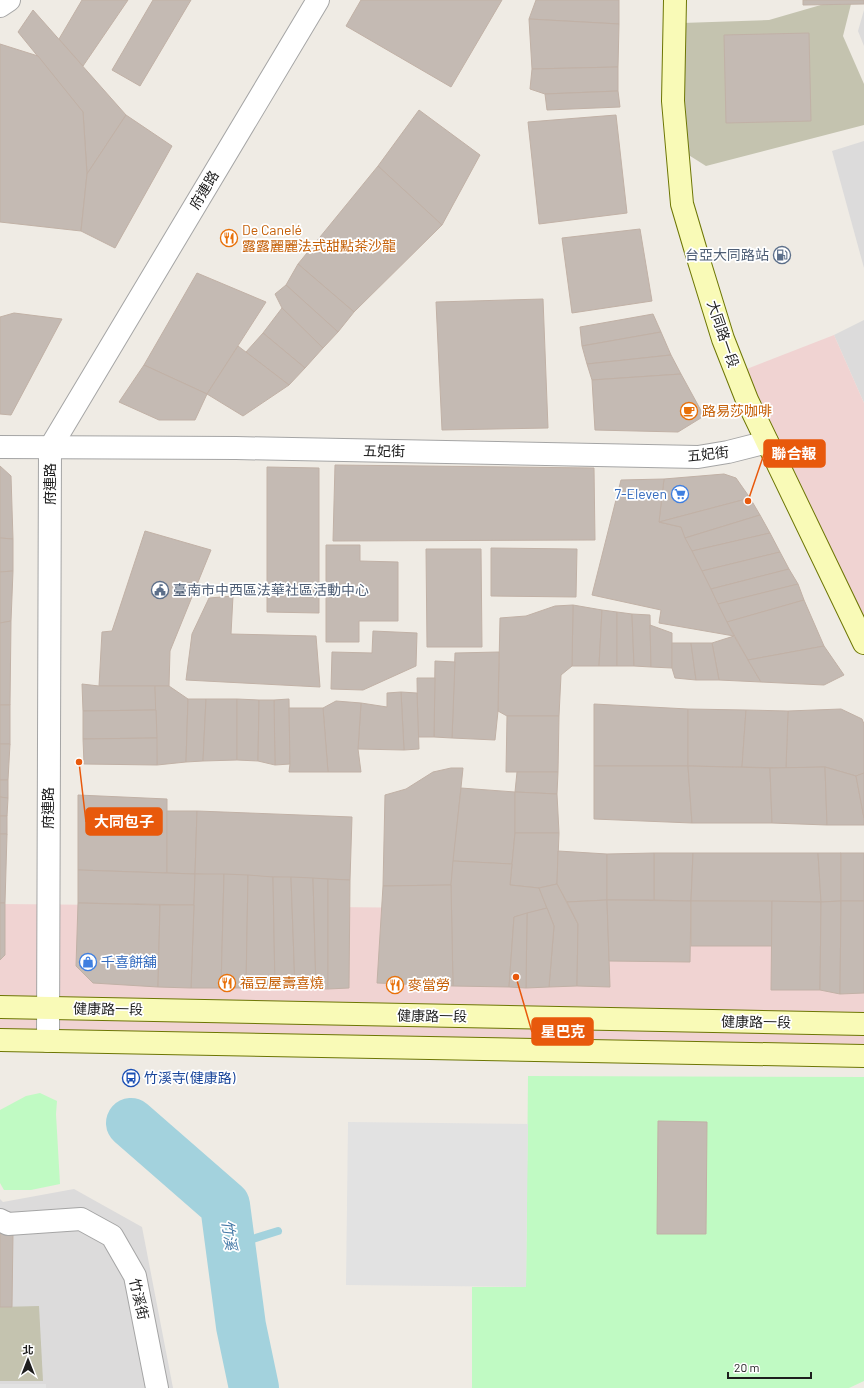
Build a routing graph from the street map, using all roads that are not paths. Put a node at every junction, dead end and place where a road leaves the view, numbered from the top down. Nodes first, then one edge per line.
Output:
1 (9, 0) edge
2 (318, 0) edge
3 (675, 0) edge
4 (0, 6) edge
5 (767, 442) junction
6 (0, 447) edge
7 (50, 448) junction
8 (864, 643) edge
9 (0, 1007) edge
10 (49, 1007) junction
11 (864, 1024) edge
12 (0, 1040) edge
13 (48, 1041) junction
14 (864, 1056) edge
15 (0, 1220) edge
16 (157, 1388) edge

1 - 4 street
2 - 7 street, 府連路
3 - 5 street, 大同路一段
5 - 7 street, 五妃街
5 - 8 street, 大同路一段
6 - 7 street, 五妃街
7 - 10 street, 府連路
9 - 10 street, 健康路一段
10 - 11 street, 健康路一段
10 - 13 street, 府連路
12 - 13 street
13 - 14 street
15 - 16 street, 竹溪街

